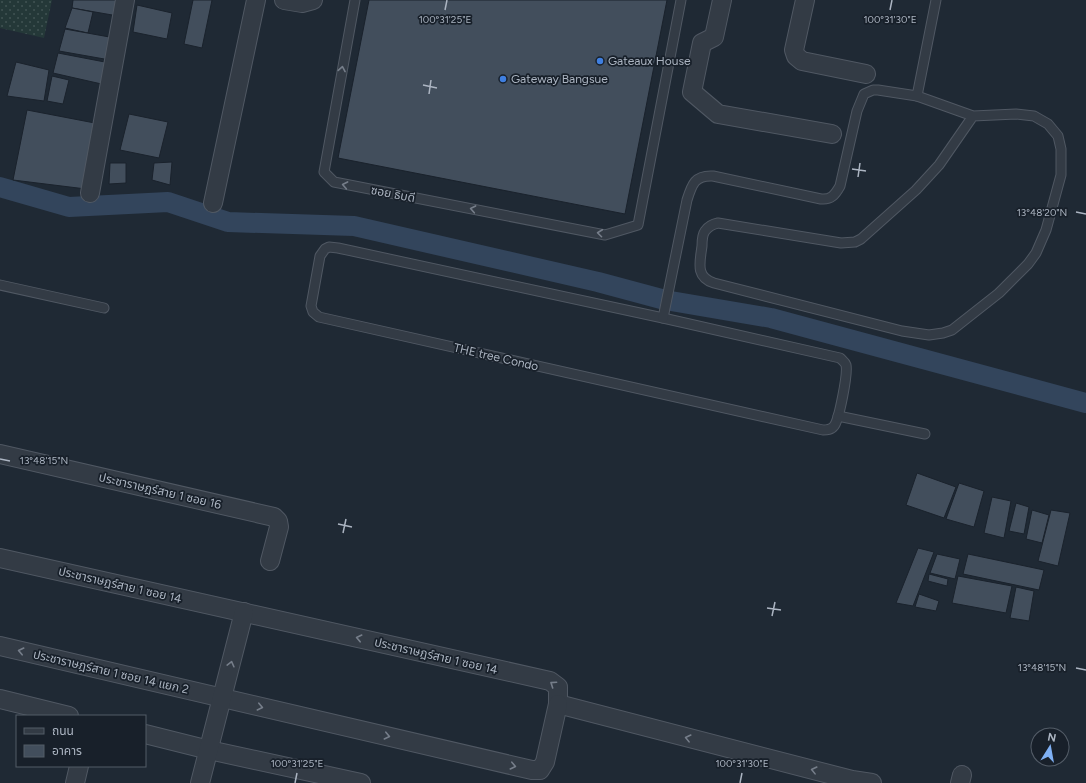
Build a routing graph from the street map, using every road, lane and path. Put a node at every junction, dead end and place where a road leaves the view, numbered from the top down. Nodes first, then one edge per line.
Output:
1 (125, 0) edge
2 (256, 0) edge
3 (284, 0) edge
4 (313, 0) edge
5 (355, 0) edge
6 (681, 0) edge
7 (722, 0) edge
8 (805, 0) edge
9 (936, 0) edge
10 (866, 74) dead end
11 (917, 96) junction
12 (973, 116) junction
13 (832, 134) dead end
14 (90, 193) dead end
15 (213, 203) dead end
16 (0, 285) edge
17 (104, 308) dead end
18 (663, 318) junction
19 (838, 416) junction
20 (925, 434) dead end
21 (0, 454) edge
22 (0, 558) edge
23 (270, 561) dead end
24 (244, 612) junction
25 (0, 646) edge
26 (222, 698) junction
27 (0, 699) edge
28 (558, 704) junction
29 (65, 715) edge
30 (146, 734) edge
31 (209, 750) junction
32 (79, 767) edge
33 (539, 776) edge
34 (852, 781) edge
35 (75, 783) edge
36 (200, 783) edge
37 (361, 783) edge
38 (872, 783) edge

1 - 14 street
2 - 15 street
3 - 4 street
6 -> 5 lane, ซอย ธิบดี
7 - 13 street
8 - 10 street
9 - 11 lane
11 - 12 lane
11 - 18 lane
12 - 12 lane
16 - 17 lane
18 - 19 lane, THE tree Condo
18 - 19 lane, THE tree Condo
19 - 20 lane
21 - 23 street, ประชาราษฎร์สาย 1 ซอย 16
22 - 24 street, ประชาราษฎร์สาย 1 ซอย 14
26 -> 24 street
28 -> 24 street, ประชาราษฎร์สาย 1 ซอย 14
26 -> 25 street, ประชาราษฎร์สาย 1 ซอย 14 แยก 2
26 - 31 street
26 -> 33 street, ประชาราษฎร์สาย 1 ซอย 14 แยก 2
27 - 29 street
28 - 33 street
34 -> 28 street
30 - 31 street
31 - 36 street
31 - 37 street
32 - 35 street
34 - 38 street

